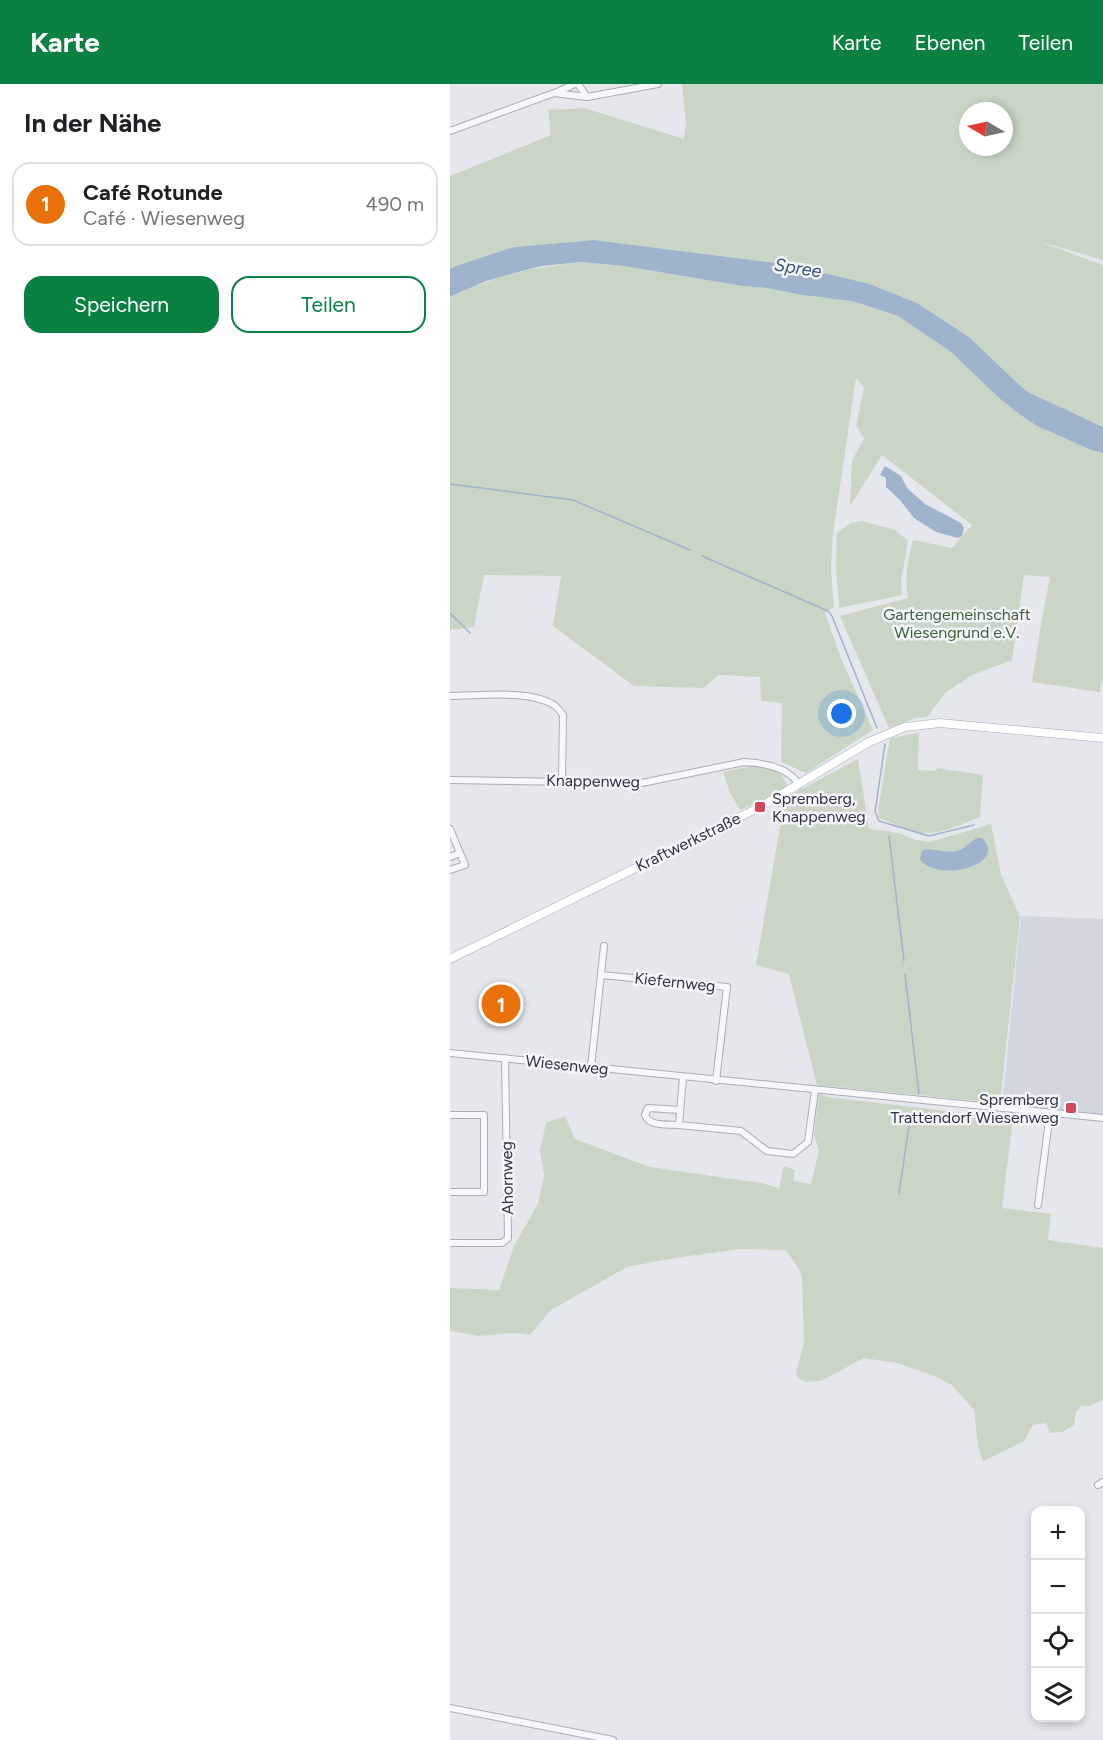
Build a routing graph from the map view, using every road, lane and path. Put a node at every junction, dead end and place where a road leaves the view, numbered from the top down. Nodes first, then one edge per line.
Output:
1 (576, 84) edge
2 (658, 84) edge
3 (554, 93) junction
4 (587, 97) junction
5 (450, 131) edge
6 (450, 696) edge
7 (1103, 738) edge
8 (450, 780) edge
9 (562, 780) junction
10 (799, 785) junction
11 (450, 829) edge
12 (460, 853) junction
13 (450, 857) edge
14 (450, 870) edge
15 (604, 946) dead end
16 (450, 959) edge
17 (601, 975) junction
18 (450, 1053) edge
19 (505, 1058) junction
20 (591, 1067) junction
21 (683, 1077) junction
22 (716, 1081) junction
23 (815, 1090) junction
24 (680, 1110) junction
25 (1050, 1113) junction
26 (450, 1115) edge
27 (1103, 1118) edge
28 (679, 1125) junction
29 (450, 1192) edge
30 (1038, 1205) dead end
31 (450, 1243) edge
32 (450, 1708) edge
33 (613, 1740) edge

1 - 3 street
1 - 4 street
2 - 4 street
3 - 4 street
3 - 5 street
6 - 9 street
7 - 10 main road, Kraftwerkstraße
8 - 9 street, Knappenweg
9 - 10 street, Knappenweg
10 - 16 main road, Kraftwerkstraße
11 - 12 street
12 - 13 street
12 - 14 street
15 - 17 street
17 - 20 street
17 - 22 street, Kiefernweg
18 - 19 street, Wiesenweg
19 - 20 street, Wiesenweg
19 - 31 street, Ahornweg
20 - 21 street, Wiesenweg
21 - 22 street, Wiesenweg
21 - 24 street
22 - 23 street, Wiesenweg
23 - 25 street, Wiesenweg
23 - 28 street
24 - 28 street
24 - 28 street
25 - 27 street, Wiesenweg
25 - 30 street
26 - 29 street
32 - 33 street

